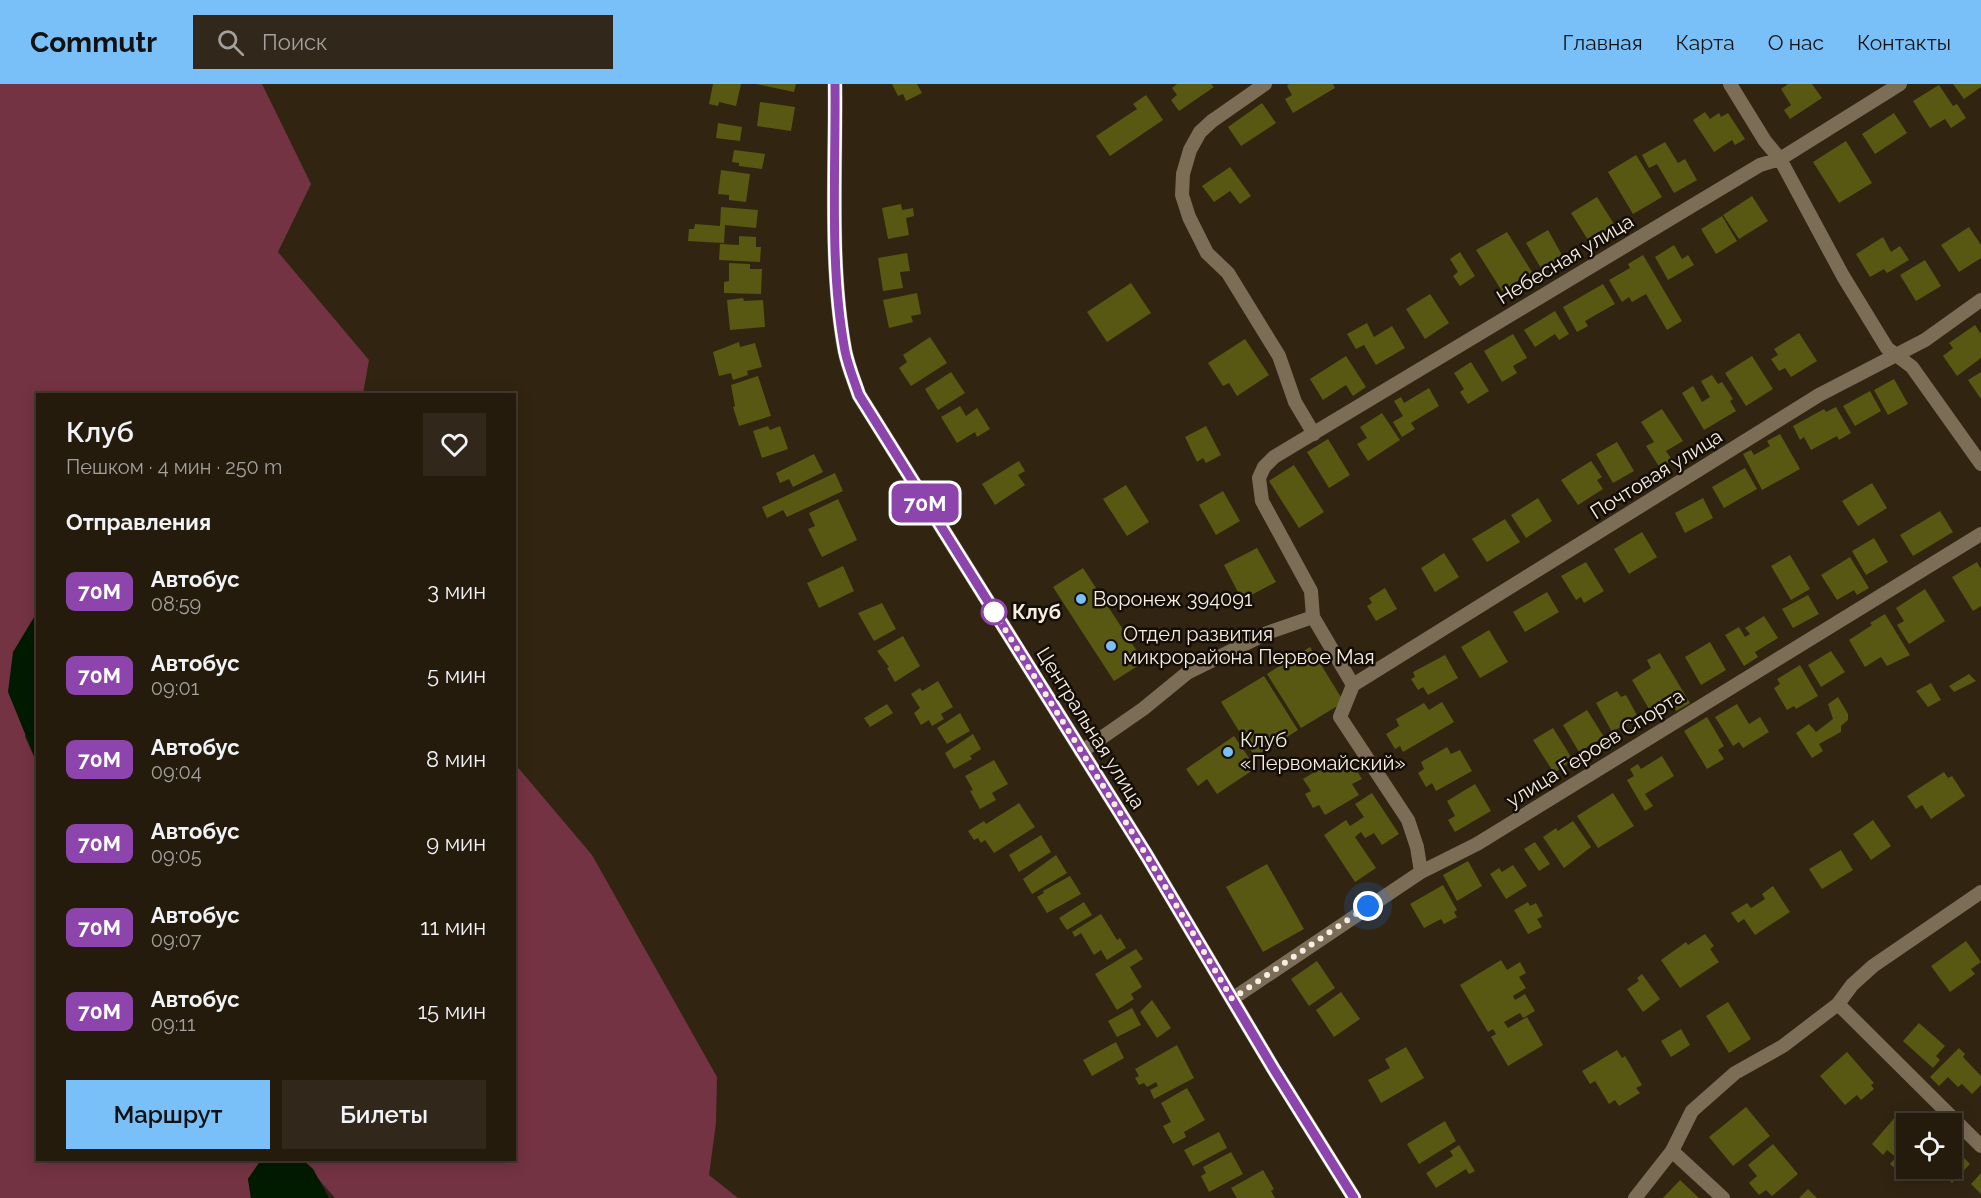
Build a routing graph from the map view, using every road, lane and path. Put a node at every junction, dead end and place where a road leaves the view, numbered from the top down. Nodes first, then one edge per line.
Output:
1 (835, 84) edge
2 (1265, 84) edge
3 (1730, 84) edge
4 (1900, 84) edge
5 (1780, 159) junction
6 (1981, 300) edge
7 (1898, 355) junction
8 (1314, 434) junction
9 (1981, 464) edge
10 (1981, 534) edge
11 (1313, 617) junction
12 (1353, 685) junction
13 (1081, 752) junction
14 (1421, 872) junction
15 (1981, 892) edge
16 (1232, 999) junction
17 (1838, 1004) junction
18 (1981, 1146) edge
19 (1672, 1151) junction
20 (1354, 1198) edge
21 (1635, 1198) edge
22 (1724, 1198) edge

1 - 13 street, Центральная улица
2 - 8 street
3 - 5 street
4 - 5 street, Небесная улица
5 - 7 street
5 - 8 street, Небесная улица
6 - 7 street, Почтовая улица
7 - 9 street
7 - 12 street, Почтовая улица
8 - 11 street, Небесная улица
10 - 14 street, улица Героев Спорта
11 - 12 street
11 - 13 street
12 - 14 street
13 - 16 street, Центральная улица
14 - 16 street, улица Героев Спорта
15 - 17 street
16 - 20 street, Центральная улица
17 - 18 street
17 - 19 street
19 - 21 street
19 - 22 street

